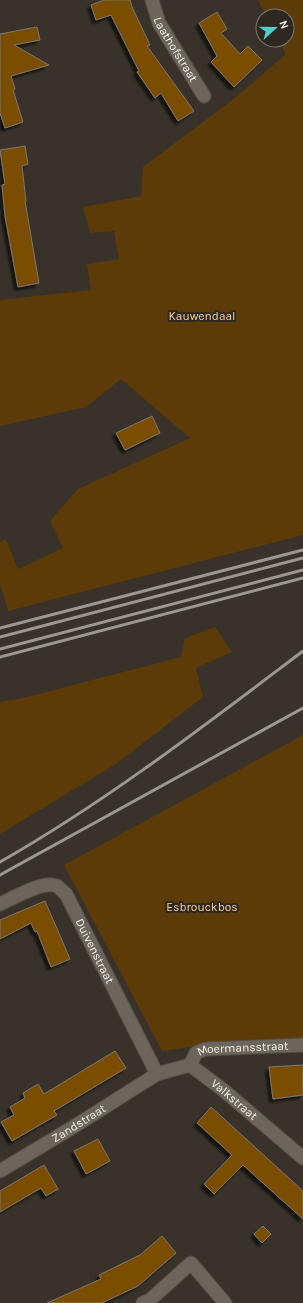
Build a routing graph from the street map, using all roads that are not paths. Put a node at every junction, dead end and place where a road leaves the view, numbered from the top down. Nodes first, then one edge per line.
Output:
1 (152, 0) edge
2 (204, 96) dead end
3 (0, 904) edge
4 (303, 1045) edge
5 (190, 1065) junction
6 (157, 1074) junction
7 (303, 1158) edge
8 (0, 1171) edge
9 (143, 1303) edge
10 (225, 1303) edge

1 - 2 street, Laathofstraat
3 - 6 street, Duivenstraat
4 - 5 street, Moermansstraat
5 - 6 street
5 - 7 street, Valkstraat
6 - 8 street, Zandstraat
9 - 10 street

